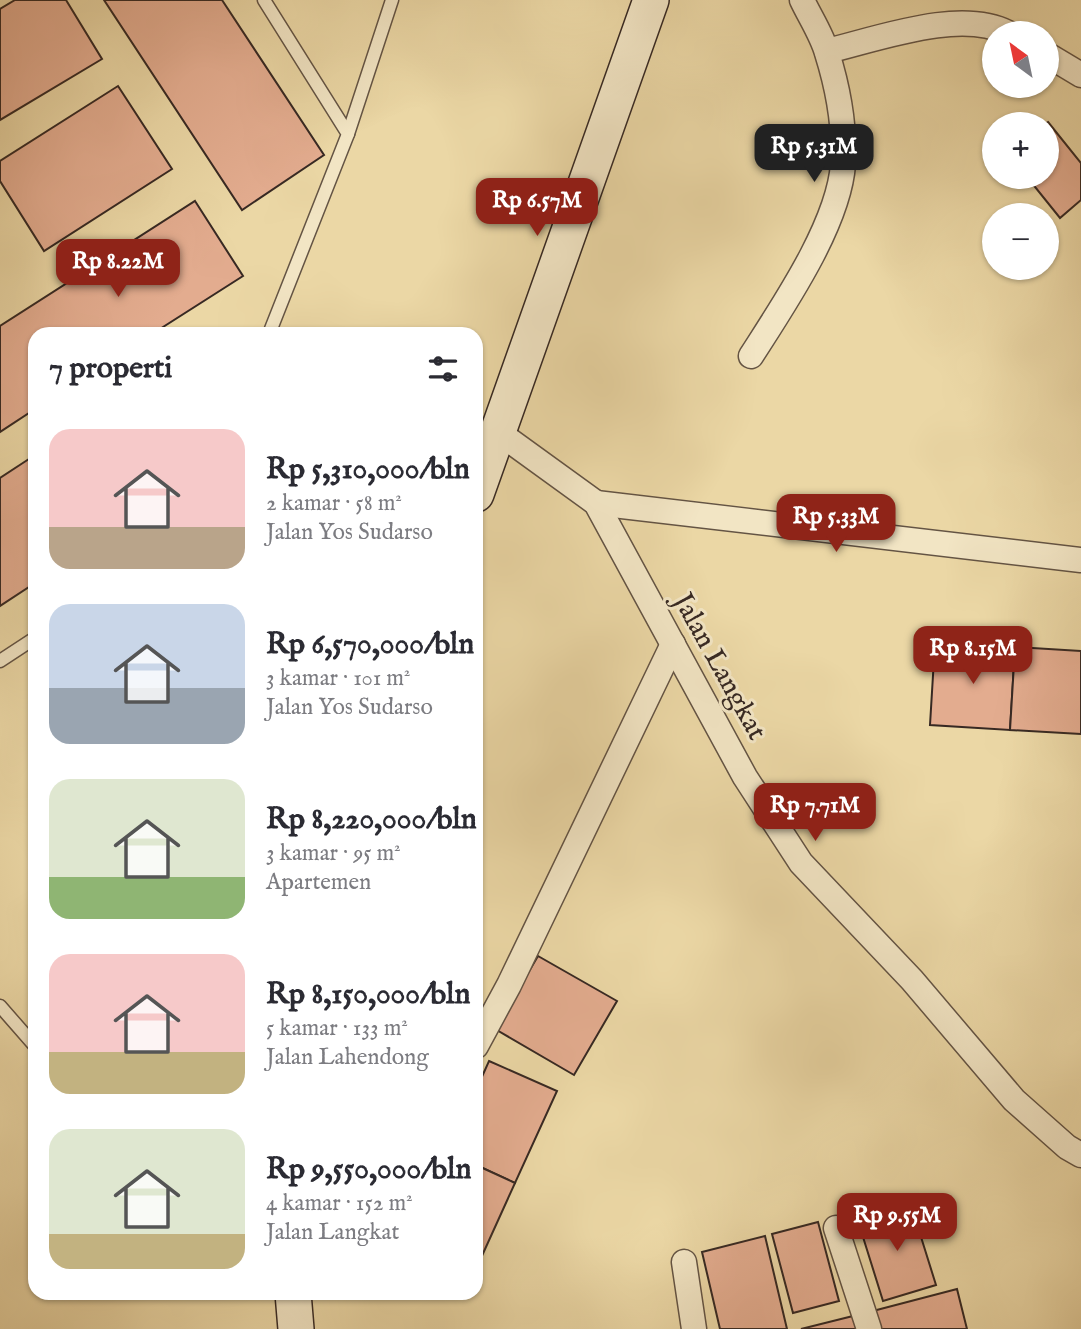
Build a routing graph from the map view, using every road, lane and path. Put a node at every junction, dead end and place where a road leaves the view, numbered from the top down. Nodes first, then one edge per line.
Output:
1 (264, 0) edge
2 (392, 0) edge
3 (652, 0) edge
4 (802, 0) edge
5 (982, 25) edge
6 (827, 51) junction
7 (1059, 60) edge
8 (1079, 68) edge
9 (348, 134) junction
10 (273, 327) edge
11 (751, 356) dead end
12 (498, 432) junction
13 (483, 474) edge
14 (596, 503) junction
15 (1081, 560) edge
16 (28, 643) edge
17 (673, 644) junction
18 (0, 661) edge
19 (0, 1006) edge
20 (483, 1033) edge
21 (28, 1038) edge
22 (1081, 1155) edge
23 (836, 1228) dead end
24 (684, 1262) dead end
25 (294, 1300) edge
26 (296, 1329) edge
27 (694, 1329) edge
28 (869, 1329) edge

1 - 9 lane
2 - 9 lane
3 - 12 main road
4 - 6 street
5 - 6 street
6 - 11 street
7 - 8 street
9 - 10 lane
12 - 13 main road
12 - 14 street, Jalan Langkat
14 - 15 street
14 - 17 street, Jalan Langkat
16 - 18 lane
17 - 20 street
17 - 22 street, Jalan Langkat
19 - 21 lane
23 - 28 street
24 - 27 street
25 - 26 main road

